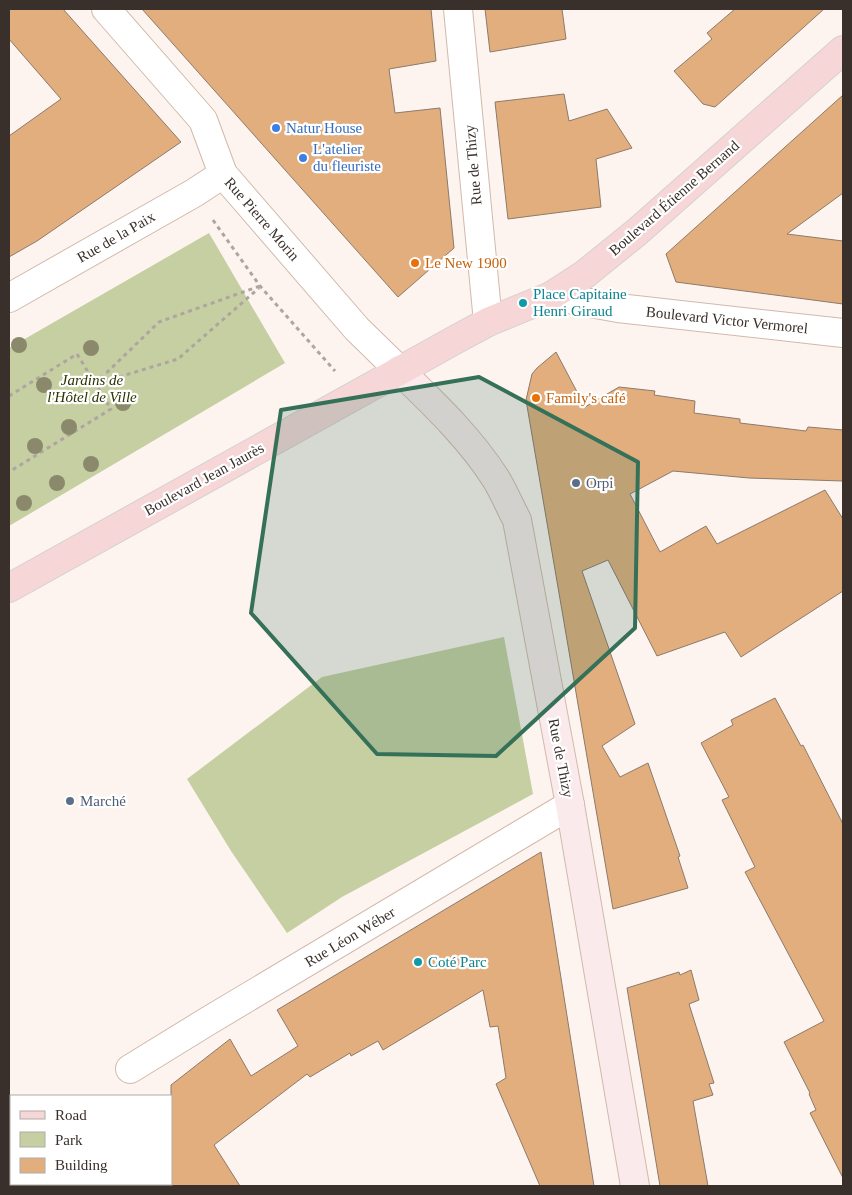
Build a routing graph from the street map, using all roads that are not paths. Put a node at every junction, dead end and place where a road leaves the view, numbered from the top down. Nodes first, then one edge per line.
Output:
1 (106, 9) edge
2 (458, 9) edge
3 (843, 50) edge
4 (223, 174) junction
5 (551, 296) junction
6 (9, 298) edge
7 (488, 322) junction
8 (843, 333) edge
9 (399, 370) junction
10 (9, 588) edge
11 (570, 805) junction
12 (130, 1069) dead end
13 (635, 1186) edge

1 - 4 street, Rue Pierre Morin
2 - 7 street, Rue de Thizy
3 - 5 main road, Boulevard Étienne Bernand
4 - 6 street, Rue de la Paix
4 - 9 street, Rue Pierre Morin
5 - 7 main road, Boulevard Étienne Bernand
5 - 8 street, Boulevard Victor Vermorel
7 - 9 main road, Boulevard Étienne Bernand
9 - 10 main road, Boulevard Jean Jaurès
9 - 11 main road, Rue de Thizy
11 - 12 street, Rue Léon Wéber
11 - 13 main road, Rue de Thizy

